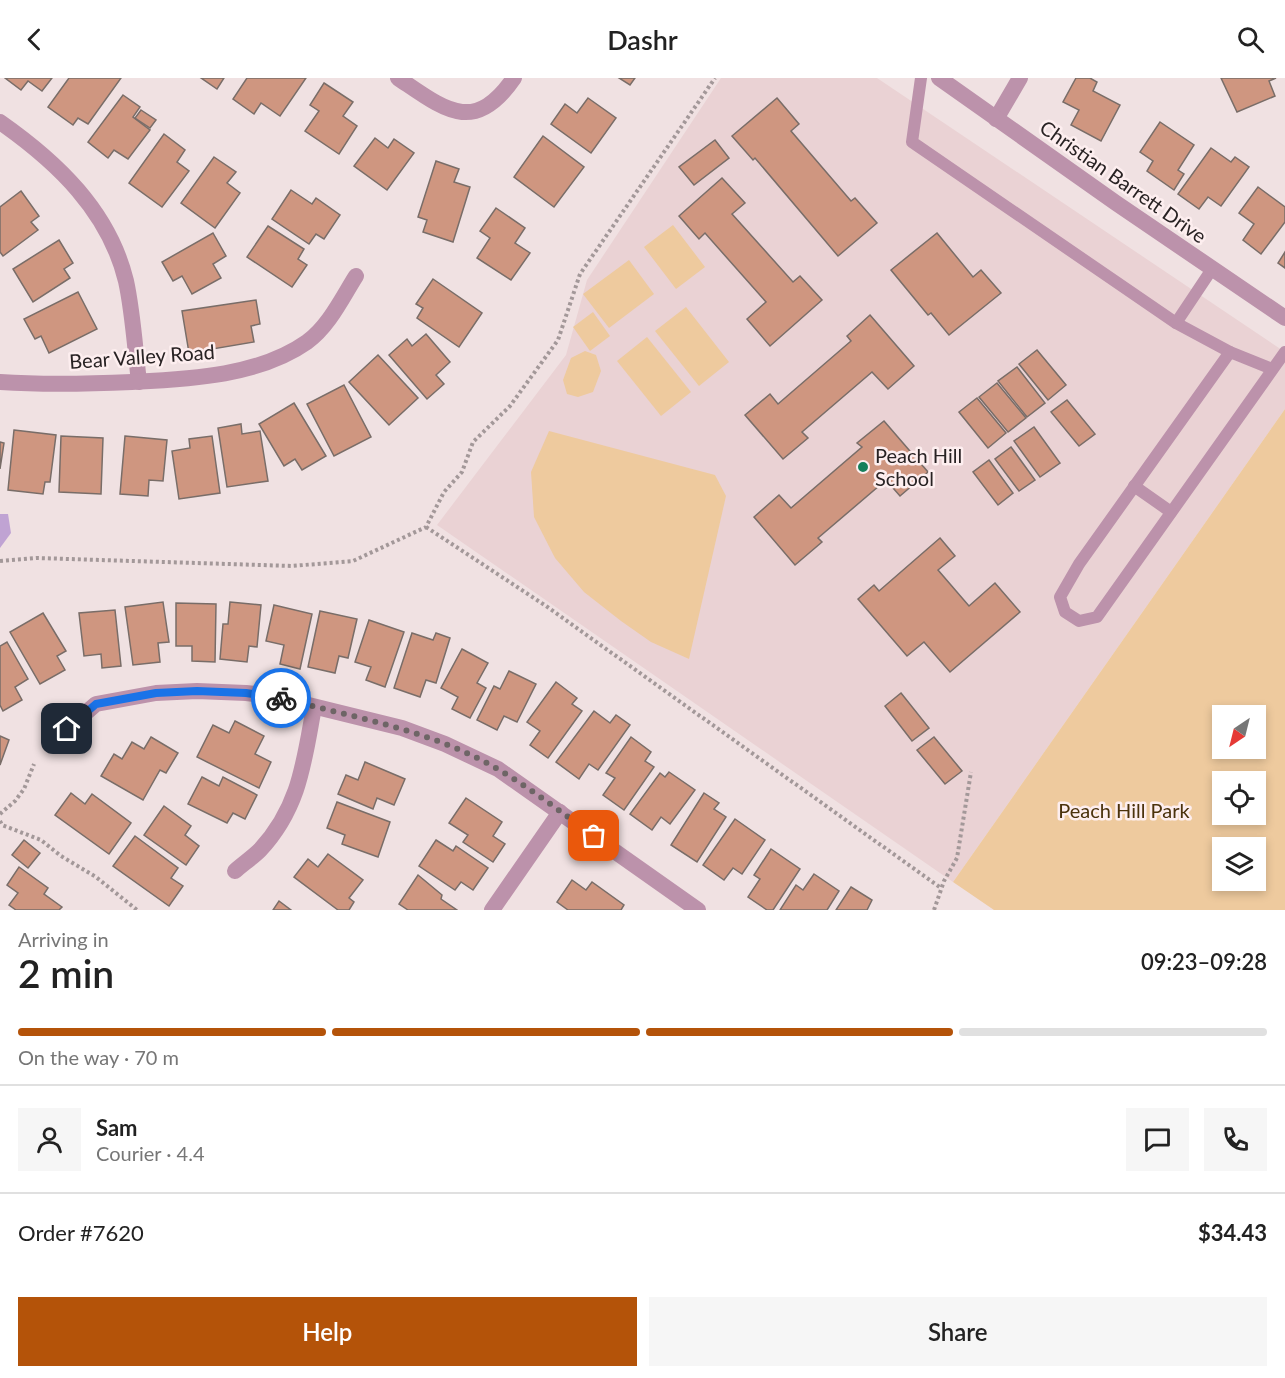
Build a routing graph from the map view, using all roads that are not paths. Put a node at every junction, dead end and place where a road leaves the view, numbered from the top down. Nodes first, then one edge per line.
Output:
1 (398, 78) edge
2 (514, 78) edge
3 (921, 78) edge
4 (939, 78) edge
5 (1020, 78) edge
6 (996, 119) junction
7 (0, 122) edge
8 (1212, 269) junction
9 (356, 276) dead end
10 (1285, 318) edge
11 (1176, 322) junction
12 (1230, 352) junction
13 (1285, 352) edge
14 (1272, 369) junction
15 (0, 382) edge
16 (139, 382) junction
17 (1134, 486) junction
18 (1171, 512) junction
19 (314, 707) junction
20 (67, 729) dead end
21 (560, 812) junction
22 (235, 871) dead end
23 (492, 910) edge
24 (698, 910) edge

1 - 2 street
3 - 11 lane
4 - 6 street, Christian Barrett Drive
5 - 6 street
6 - 8 street, Christian Barrett Drive
7 - 16 street
8 - 10 street, Christian Barrett Drive
8 - 11 lane
9 - 16 street, Bear Valley Road
11 - 12 lane
12 - 14 lane
12 - 17 lane
13 - 14 lane
14 - 18 lane
15 - 16 street, Bear Valley Road
17 - 18 lane
17 - 18 lane
19 - 20 street
19 - 21 street
19 - 22 street
21 - 23 street
21 - 24 street

